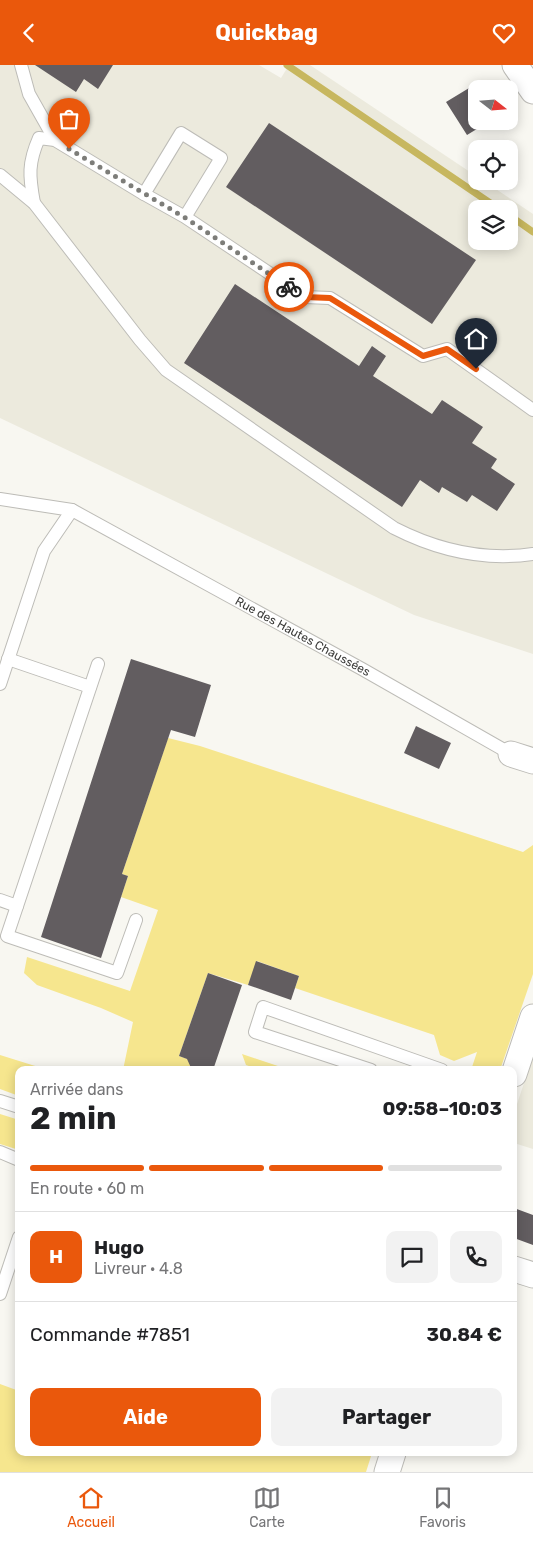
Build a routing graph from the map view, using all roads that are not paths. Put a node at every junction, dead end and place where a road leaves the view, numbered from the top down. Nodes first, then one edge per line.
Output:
1 (21, 65) edge
2 (515, 65) edge
3 (533, 91) edge
4 (54, 140) junction
5 (0, 175) edge
6 (144, 194) junction
7 (34, 203) junction
8 (184, 217) junction
9 (533, 410) edge
10 (0, 499) edge
11 (72, 510) junction
12 (533, 554) edge
13 (8, 659) junction
14 (98, 664) dead end
15 (0, 684) edge
16 (90, 687) junction
17 (522, 758) edge
18 (0, 900) edge
19 (17, 905) junction
20 (136, 920) dead end
21 (533, 1017) edge
22 (359, 1066) edge
23 (431, 1066) edge
24 (517, 1066) edge
25 (0, 1101) edge
26 (15, 1106) edge
27 (0, 1152) edge
28 (15, 1158) edge
29 (15, 1249) edge
30 (517, 1270) edge
31 (533, 1275) edge
32 (0, 1294) edge
33 (392, 1456) edge
34 (387, 1472) edge

1 - 4 lane
2 - 3 street
4 - 6 lane
4 - 7 lane
5 - 7 lane
6 - 8 lane
6 - 8 lane
7 - 12 lane
8 - 9 lane
10 - 11 lane
11 - 13 lane
11 - 17 lane, Rue des Hautes Chaussées
13 - 15 lane
13 - 16 lane
14 - 16 lane
16 - 19 lane
18 - 19 lane
19 - 20 lane
21 - 24 street
22 - 23 lane
25 - 26 lane
27 - 28 lane
29 - 32 lane
30 - 31 street
33 - 34 street

